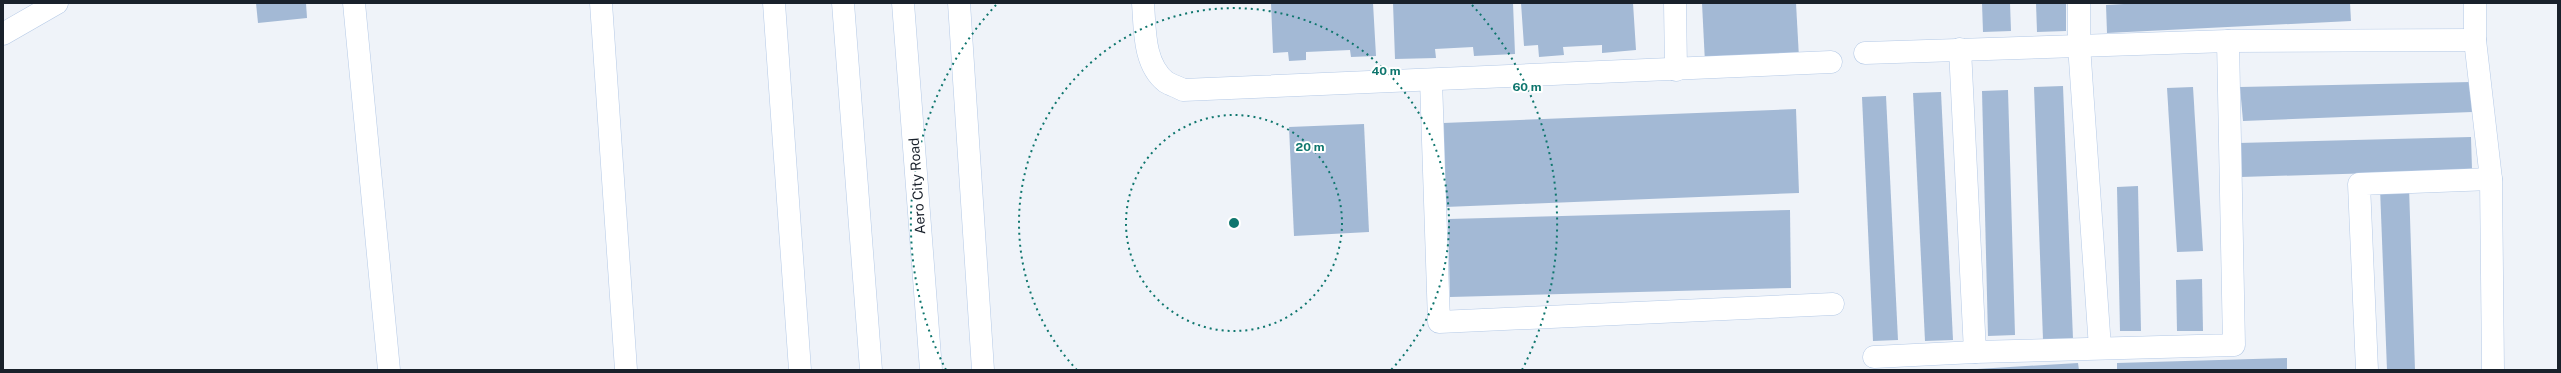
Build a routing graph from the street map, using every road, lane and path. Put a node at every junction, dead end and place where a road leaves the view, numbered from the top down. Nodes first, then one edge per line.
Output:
1 (57, 3) edge
2 (354, 3) edge
3 (600, 3) edge
4 (774, 3) edge
5 (842, 3) edge
6 (903, 3) edge
7 (959, 3) edge
8 (1143, 3) edge
9 (1676, 3) edge
10 (2079, 3) edge
11 (2475, 3) edge
12 (3, 34) edge
13 (2475, 40) junction
14 (2228, 41) junction
15 (2079, 44) junction
16 (1960, 49) junction
17 (1865, 53) dead end
18 (1831, 62) dead end
19 (1676, 70) junction
20 (1430, 80) junction
21 (2491, 179) junction
22 (1834, 304) dead end
23 (2100, 348) junction
24 (1975, 352) junction
25 (1874, 357) dead end
26 (388, 370) edge
27 (626, 370) edge
28 (800, 370) edge
29 (871, 370) edge
30 (931, 370) edge
31 (983, 370) edge
32 (2366, 370) edge
33 (2493, 370) edge

1 - 12 street
2 - 26 street
3 - 27 street
4 - 28 street
5 - 29 street
6 - 30 street, Aero City Road
7 - 31 street
8 - 20 street
9 - 19 street
10 - 15 street
11 - 13 street
13 - 14 street
13 - 21 street
14 - 15 street
14 - 23 street
15 - 16 street
15 - 23 street
16 - 17 street
16 - 24 street
18 - 19 street
19 - 20 street
20 - 22 street
21 - 32 street
21 - 33 street
23 - 24 street
24 - 25 street

